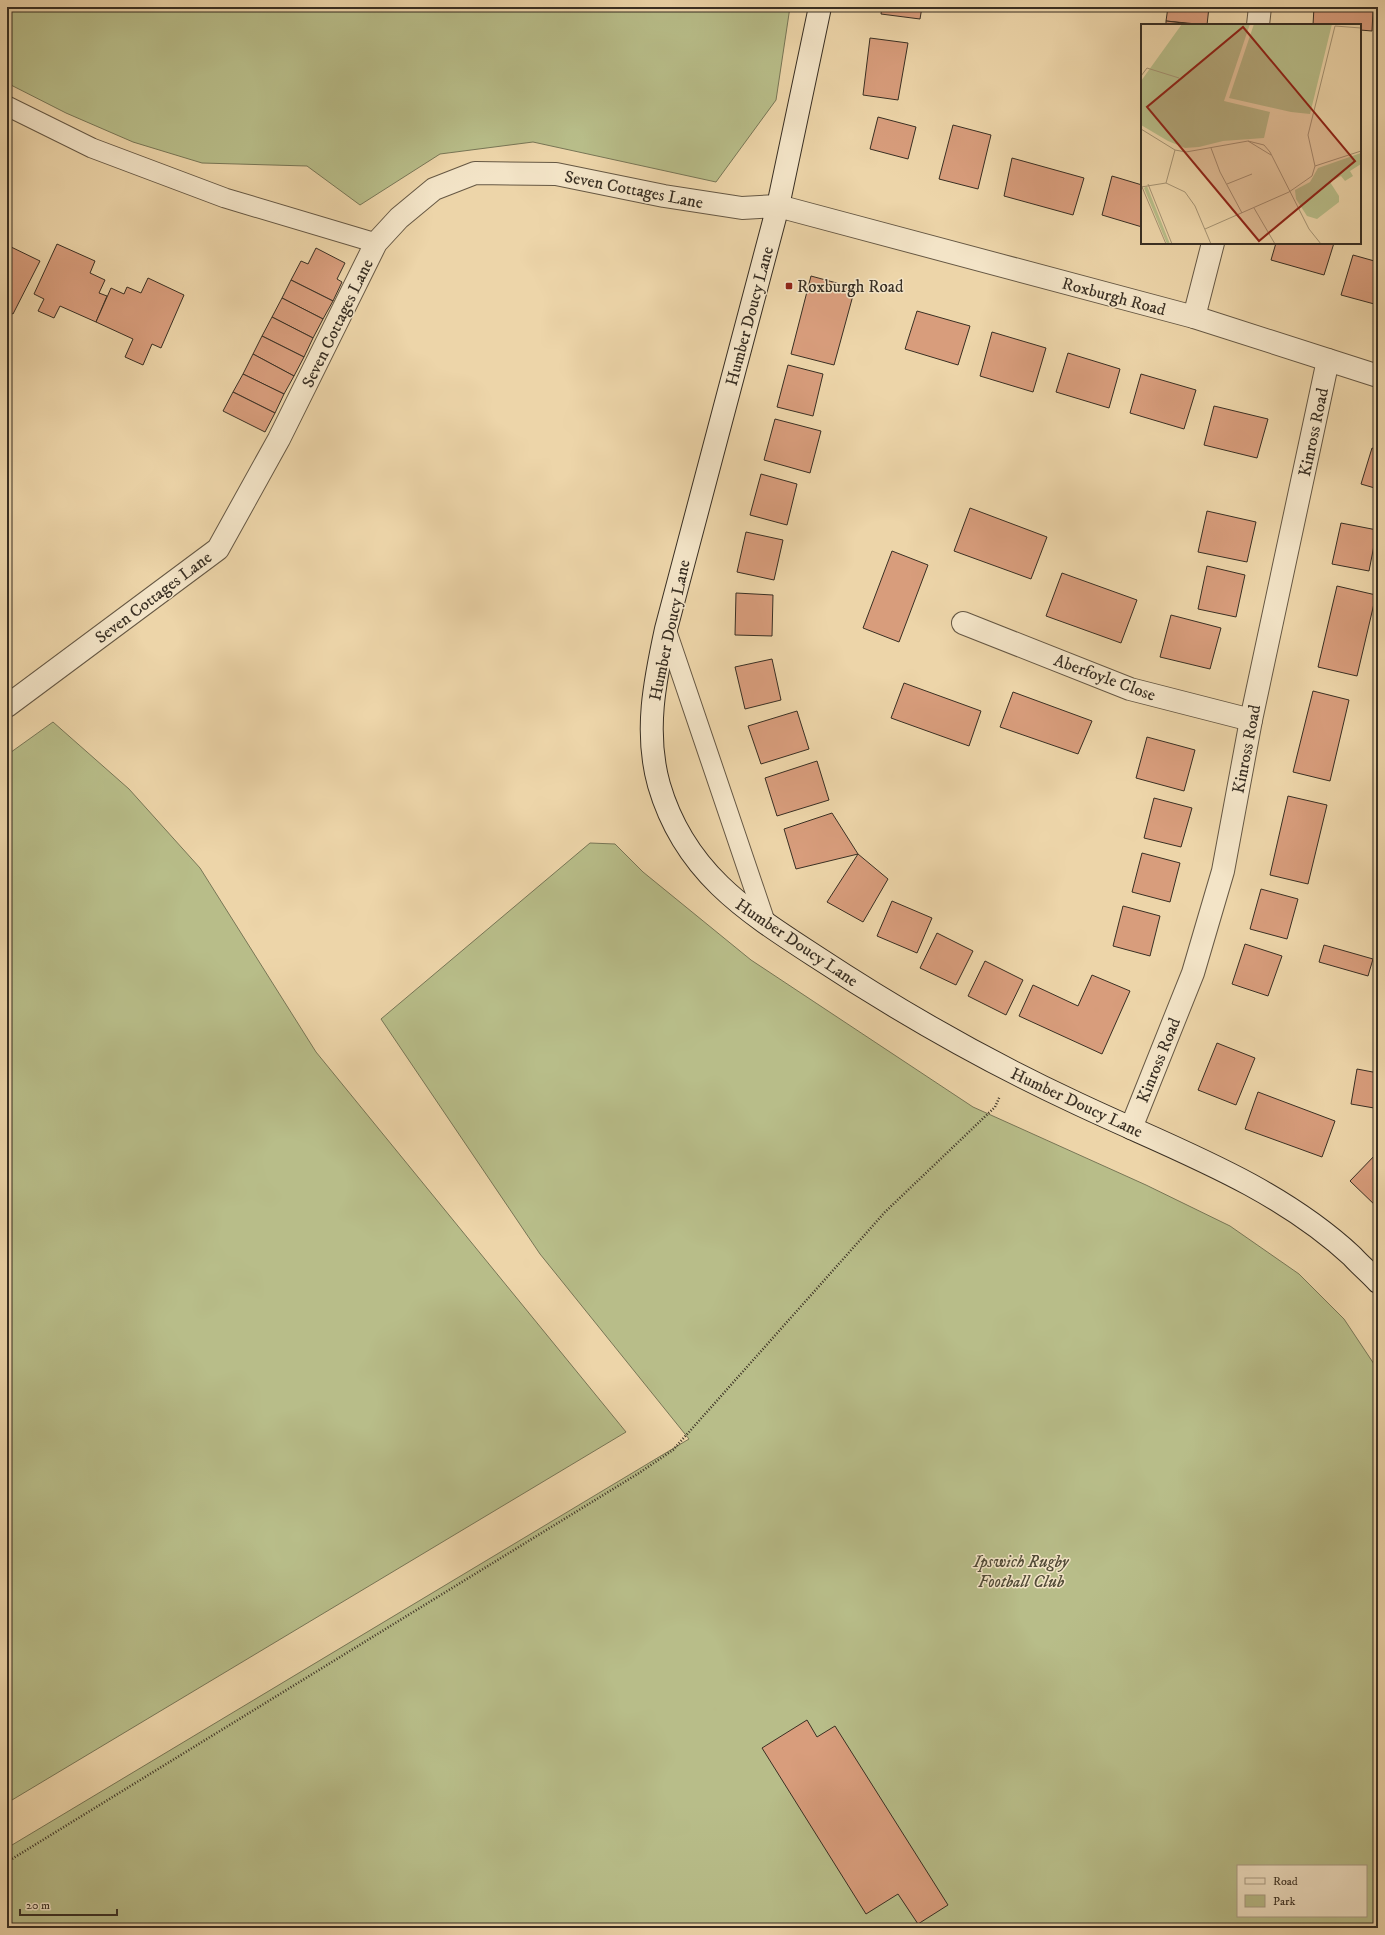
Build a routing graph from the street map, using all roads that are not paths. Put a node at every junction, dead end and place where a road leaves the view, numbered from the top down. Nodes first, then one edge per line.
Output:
1 (820, 7) edge
2 (1260, 7) edge
3 (1258, 24) edge
4 (7, 106) edge
5 (778, 206) junction
6 (376, 243) junction
7 (1213, 244) edge
8 (1194, 318) junction
9 (1328, 360) junction
10 (1378, 376) edge
11 (963, 623) dead end
12 (666, 628) junction
13 (7, 706) edge
14 (1251, 720) junction
15 (766, 924) junction
16 (1130, 1128) junction
17 (1378, 1282) edge

1 - 5 street, Humber Doucy Lane
2 - 3 street
4 - 6 lane
5 - 6 street, Seven Cottages Lane
5 - 8 street, Roxburgh Road
5 - 12 street, Humber Doucy Lane
6 - 13 street, Seven Cottages Lane
7 - 8 street
8 - 9 street, Roxburgh Road
9 - 10 street, Roxburgh Road
9 - 14 street, Kinross Road
11 - 14 street, Aberfoyle Close
12 - 15 lane
12 - 15 street, Humber Doucy Lane
14 - 16 street, Kinross Road
15 - 16 street, Humber Doucy Lane
16 - 17 street, Humber Doucy Lane

